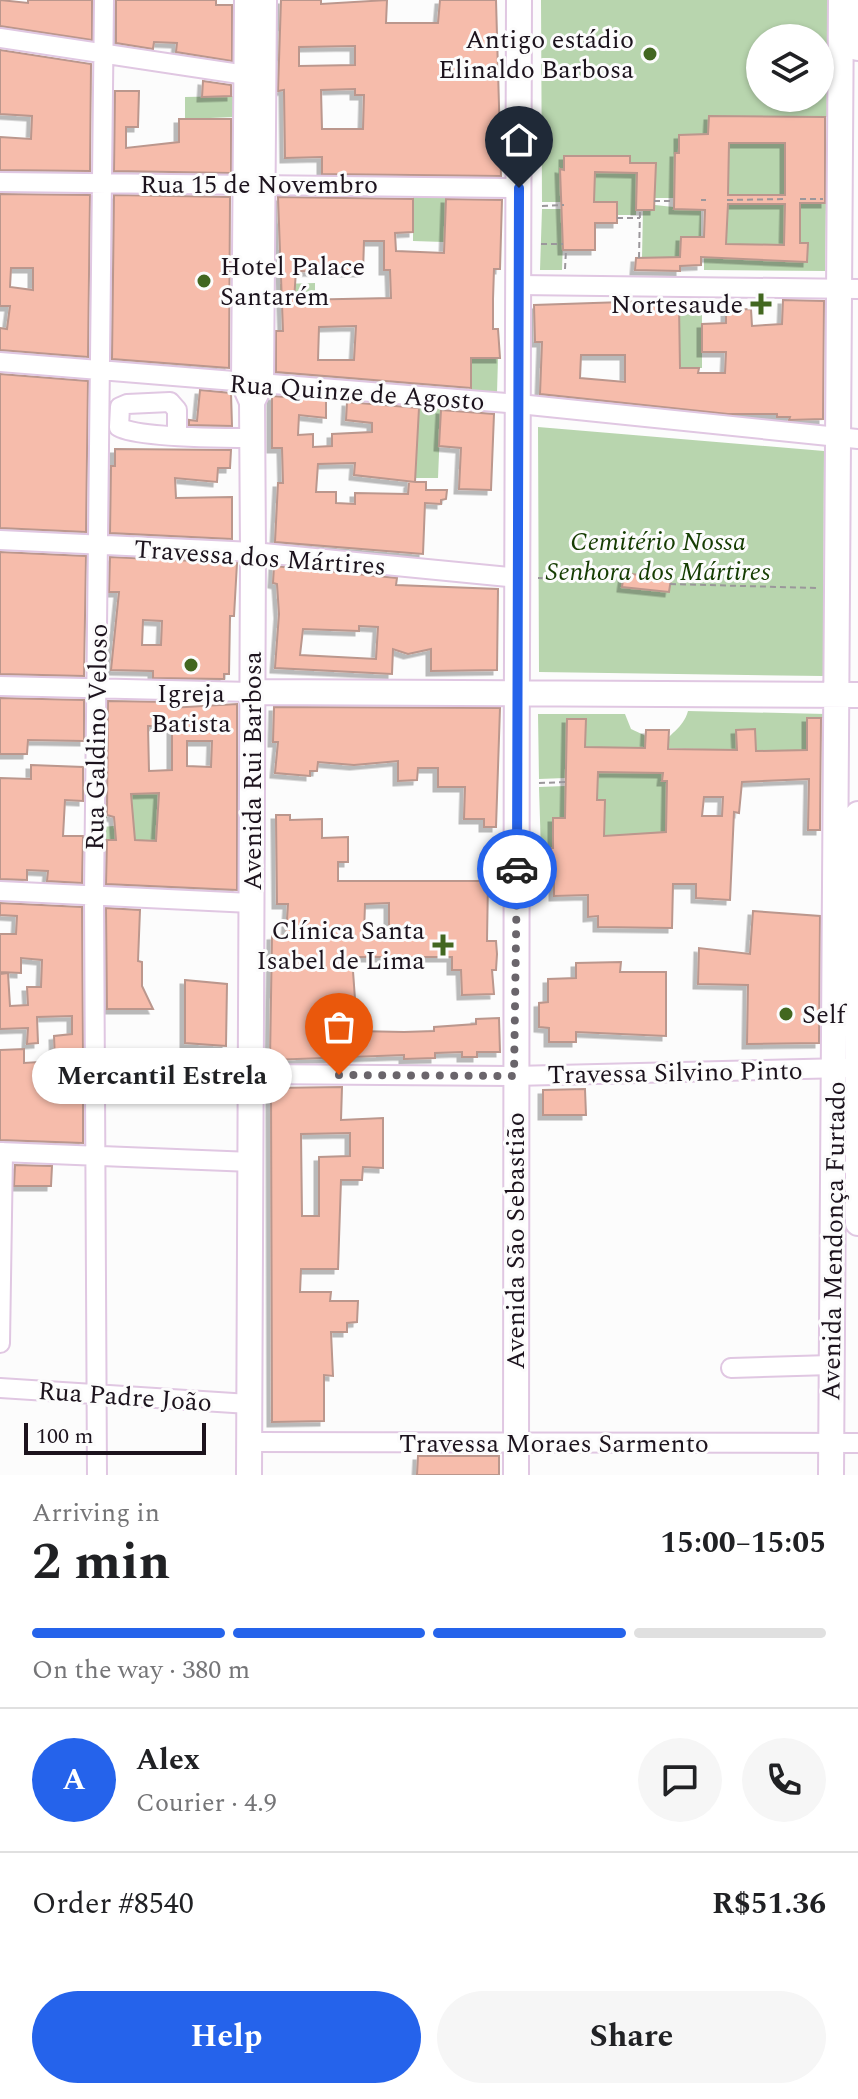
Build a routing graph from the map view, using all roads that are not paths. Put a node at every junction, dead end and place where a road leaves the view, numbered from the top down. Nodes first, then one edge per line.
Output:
1 (104, 0) edge
2 (247, 0) edge
3 (264, 0) edge
4 (519, 0) edge
5 (841, 0) edge
6 (858, 0) edge
7 (0, 38) edge
8 (858, 48) edge
9 (103, 53) junction
10 (246, 75) junction
11 (0, 182) edge
12 (102, 183) junction
13 (255, 184) junction
14 (519, 188) junction
15 (519, 285) junction
16 (849, 288) edge
17 (0, 362) edge
18 (101, 373) junction
19 (252, 390) junction
20 (519, 404) junction
21 (177, 435) dead end
22 (252, 438) junction
23 (848, 439) edge
24 (0, 540) edge
25 (99, 546) junction
26 (253, 552) junction
27 (528, 578) junction
28 (0, 686) edge
29 (97, 688) junction
30 (251, 692) junction
31 (519, 693) junction
32 (848, 695) edge
33 (858, 814) edge
34 (0, 891) edge
35 (94, 895) junction
36 (251, 903) junction
37 (850, 1068) edge
38 (252, 1074) junction
39 (514, 1076) junction
40 (2, 1152) edge
41 (94, 1153) junction
42 (252, 1162) junction
43 (858, 1223) edge
44 (2, 1228) edge
45 (0, 1343) edge
46 (831, 1365) junction
47 (731, 1368) dead end
48 (0, 1388) edge
49 (96, 1395) junction
50 (249, 1404) junction
51 (249, 1442) junction
52 (516, 1443) junction
53 (858, 1443) edge
54 (830, 1444) junction
55 (97, 1475) edge
56 (249, 1475) edge
57 (516, 1475) edge
58 (831, 1475) edge

1 - 9 street, Rua Galdino Veloso
2 - 10 main road, Avenida Rui Barbosa
3 - 13 main road, Avenida Rui Barbosa
4 - 14 main road, Avenida São Sebastião
5 - 16 main road, Avenida Mendonça Furtado
6 - 8 main road
7 - 9 street
9 - 10 street
9 - 12 street, Rua Galdino Veloso
10 - 13 main road, Avenida Rui Barbosa
11 - 12 street, Rua 15 de Novembro
12 - 13 street, Rua 15 de Novembro
12 - 18 street, Rua Galdino Veloso
13 - 14 street, Rua 15 de Novembro
13 - 19 main road, Avenida Rui Barbosa
14 - 15 main road, Avenida São Sebastião
15 - 16 street
15 - 20 main road, Avenida São Sebastião
16 - 23 main road, Avenida Mendonça Furtado
17 - 18 street, Rua Quinze de Agosto
18 - 19 street, Rua Quinze de Agosto
18 - 25 street, Rua Galdino Veloso
19 - 20 street, Rua Quinze de Agosto
19 - 22 main road, Avenida Rui Barbosa
20 - 23 street, Rua Quinze de Agosto
20 - 27 main road, Avenida São Sebastião
21 - 22 street
22 - 26 main road, Avenida Rui Barbosa
23 - 32 main road, Avenida Mendonça Furtado
24 - 25 street, Travessa dos Mártires
25 - 26 street, Travessa dos Mártires
25 - 29 street, Rua Galdino Veloso
26 - 27 street, Travessa dos Mártires
26 - 30 main road, Avenida Rui Barbosa
27 - 31 main road, Avenida São Sebastião
28 - 29 street
29 - 30 street
29 - 35 street, Rua Galdino Veloso
30 - 31 main road
30 - 36 main road, Avenida Rui Barbosa
31 - 32 main road
31 - 39 main road, Avenida São Sebastião
32 - 37 main road, Avenida Mendonça Furtado
33 - 37 main road, Avenida Mendonça Furtado
34 - 35 street
35 - 36 street
35 - 41 street, Rua Galdino Veloso
36 - 38 main road, Avenida Rui Barbosa
37 - 39 street, Travessa Silvino Pinto
37 - 43 main road, Avenida Mendonça Furtado
37 - 46 main road, Avenida Mendonça Furtado
38 - 39 street, Travessa Silvino Pinto
38 - 42 main road, Avenida Rui Barbosa
39 - 52 main road, Avenida São Sebastião
40 - 41 street
40 - 44 street
41 - 42 street
41 - 49 street, Rua Galdino Veloso
42 - 50 main road, Avenida Rui Barbosa
44 - 45 street
46 - 47 street
46 - 54 main road, Avenida Mendonça Furtado
48 - 49 street, Rua Padre João
49 - 50 street, Rua Padre João
49 - 55 street, Rua Galdino Veloso
50 - 51 main road, Avenida Rui Barbosa
51 - 52 street, Travessa Moraes Sarmento
51 - 56 main road, Avenida Rui Barbosa
52 - 54 street, Travessa Moraes Sarmento
52 - 57 main road, Avenida São Sebastião
53 - 54 street, Travessa Moraes Sarmento
54 - 58 main road, Avenida Mendonça Furtado

